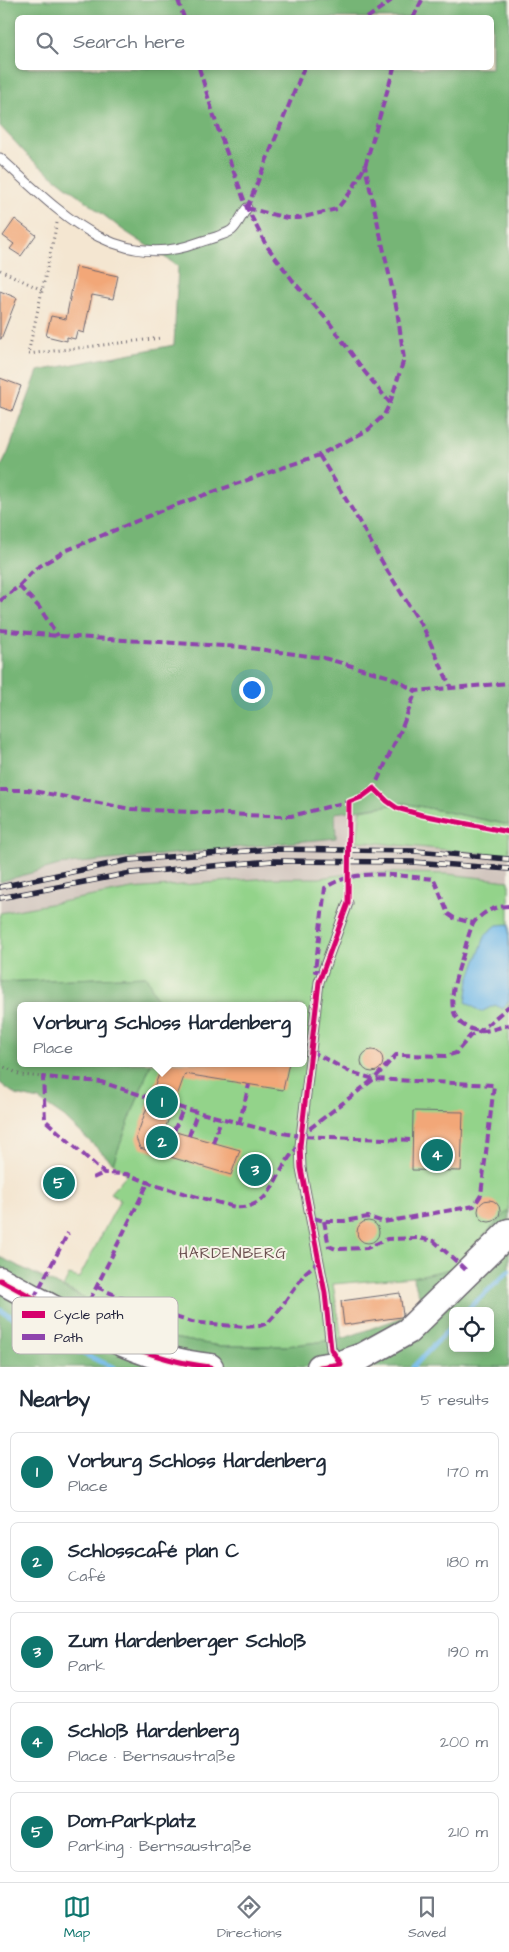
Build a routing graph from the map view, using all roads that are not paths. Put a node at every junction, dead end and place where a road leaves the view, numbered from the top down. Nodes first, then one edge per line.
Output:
1 (0, 158) edge
2 (247, 208) dead end
3 (348, 903) dead end
4 (509, 1232) edge
5 (0, 1280) edge
6 (32, 1297) edge
7 (152, 1354) edge
8 (331, 1365) edge
9 (210, 1367) edge

1 - 2 lane
3 - 8 lane
4 - 8 main road
5 - 6 main road
7 - 9 main road

